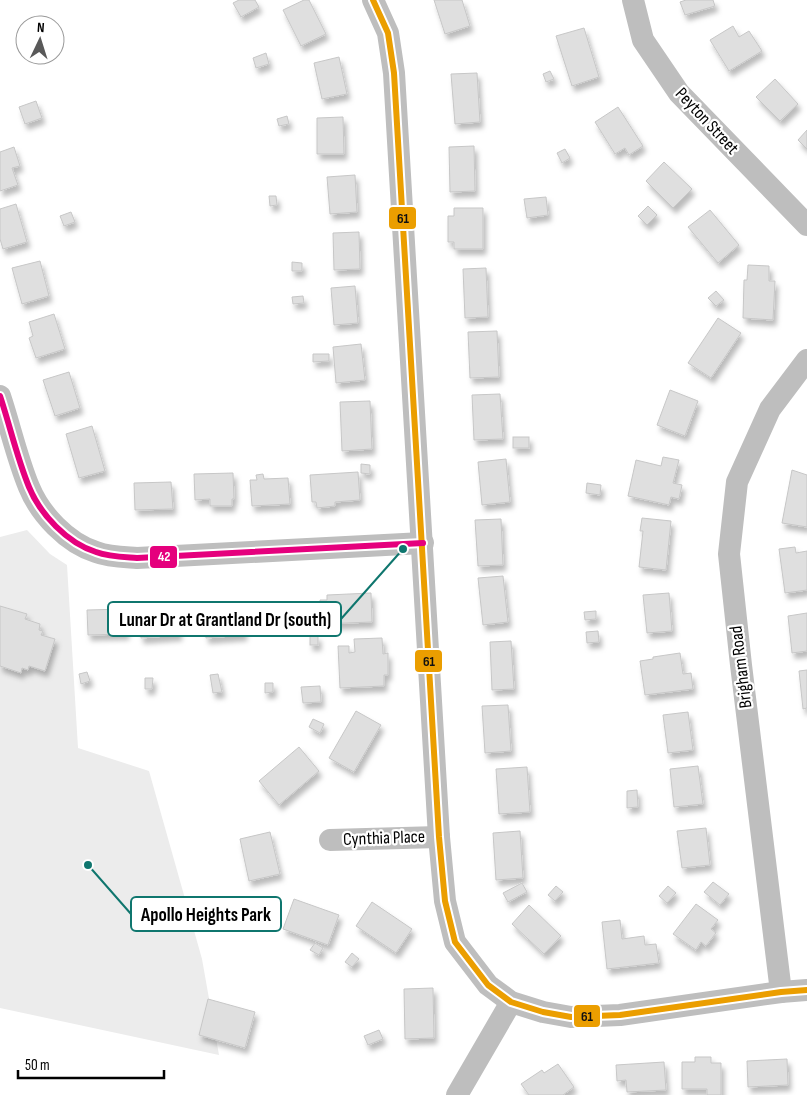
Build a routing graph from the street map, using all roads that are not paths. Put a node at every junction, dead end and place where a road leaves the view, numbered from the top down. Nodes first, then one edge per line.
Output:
1 (373, 0) edge
2 (633, 0) edge
3 (807, 225) edge
4 (807, 360) edge
5 (0, 396) edge
6 (423, 543) junction
7 (439, 837) junction
8 (330, 840) dead end
9 (807, 990) edge
10 (782, 992) junction
11 (512, 1002) junction
12 (456, 1095) edge

1 - 6 street
2 - 3 street, Peyton Street
4 - 10 street, Brigham Road
5 - 6 street
6 - 7 street
7 - 8 street, Cynthia Place
7 - 11 street
9 - 10 street
10 - 11 street
11 - 12 street

